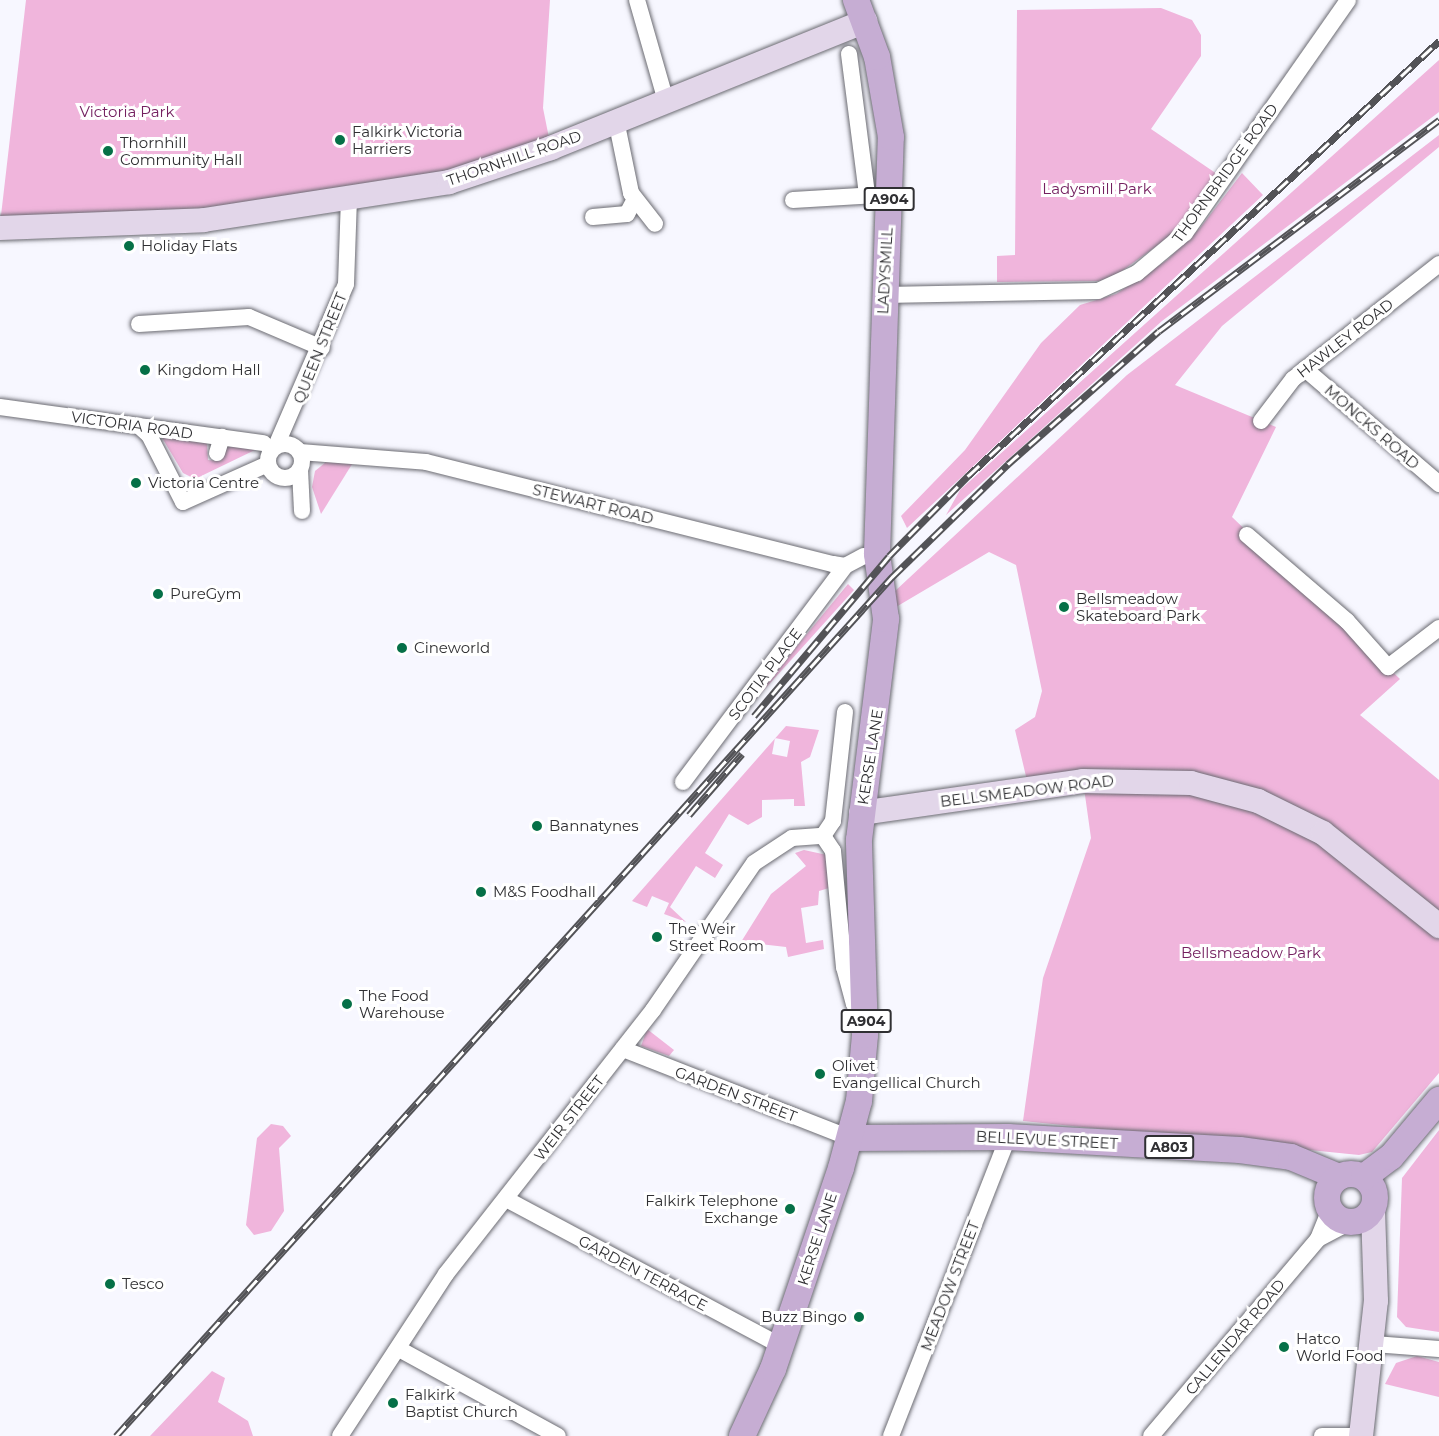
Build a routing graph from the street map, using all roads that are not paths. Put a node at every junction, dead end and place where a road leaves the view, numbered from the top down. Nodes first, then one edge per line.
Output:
1 (637, 0) edge
2 (1348, 0) edge
3 (860, 10) edge
4 (849, 54) dead end
5 (666, 100) junction
6 (616, 120) junction
7 (878, 195) junction
8 (634, 199) junction
9 (349, 200) junction
10 (793, 200) dead end
11 (593, 217) dead end
12 (655, 224) dead end
13 (0, 228) edge
14 (1439, 264) edge
15 (884, 295) junction
16 (139, 324) dead end
17 (322, 348) junction
18 (1305, 369) junction
19 (880, 381) junction
20 (0, 407) edge
21 (1261, 421) dead end
22 (290, 424) junction
23 (139, 426) junction
24 (270, 445) junction
25 (300, 459) junction
26 (268, 464) junction
27 (280, 478) junction
28 (1439, 484) edge
29 (878, 530) joint
30 (1248, 535) dead end
31 (855, 561) junction
32 (1439, 628) edge
33 (884, 648) junction
34 (845, 712) dead end
35 (683, 782) dead end
36 (861, 813) junction
37 (823, 836) junction
38 (1439, 926) edge
39 (866, 1010) junction
40 (865, 1035) junction
41 (623, 1049) junction
42 (1439, 1100) edge
43 (922, 1134) junction
44 (890, 1136) junction
45 (1008, 1137) junction
46 (850, 1138) junction
47 (841, 1168) junction
48 (506, 1199) junction
49 (1355, 1204) junction
50 (1318, 1239) junction
51 (1374, 1344) junction
52 (781, 1346) junction
53 (399, 1349) junction
54 (1439, 1349) edge
55 (340, 1436) edge
56 (558, 1436) edge
57 (742, 1436) edge
58 (891, 1436) edge
59 (1151, 1436) edge
60 (1323, 1436) edge
61 (1360, 1436) edge

1 - 5 street
2 - 15 street, THORNBRIDGE ROAD
3 - 5 street, THORNHILL ROAD
3 - 7 main road, LADYSMILL / A904
4 - 7 street
5 - 6 street, THORNHILL ROAD
6 - 8 street
6 - 9 street, THORNHILL ROAD
7 - 10 street
7 - 15 main road, LADYSMILL / A904
8 - 11 street
8 - 12 street
9 - 13 street, THORNHILL ROAD
9 - 17 street, QUEEN STREET
14 - 18 street, HAWLEY ROAD
15 - 19 main road, LADYSMILL / A904
16 - 17 street
17 - 22 street, QUEEN STREET
18 - 21 street, HAWLEY ROAD
18 - 28 street, MONCKS ROAD
19 - 29 main road, LADYSMILL / A904
19 - 31 main road, LADYSMILL / A904
20 - 23 street, VICTORIA ROAD
22 - 24 street, QUEEN STREET
22 - 25 street, QUEEN STREET
23 - 24 street, VICTORIA ROAD
23 - 26 street
24 - 25 street
24 - 26 street, QUEEN STREET
25 - 27 street
25 - 27 street, QUEEN STREET
25 - 31 street, STEWART ROAD
26 - 27 street
29 - 33 main road, KERSE LANE / A904
30 - 32 street
31 - 33 main road, KERSE LANE / A904
31 - 35 street, SCOTIA PLACE
33 - 36 main road, KERSE LANE / A904
34 - 37 street, KERSE LANE
36 - 38 street, BELLSMEADOW ROAD
36 - 39 main road, KERSE LANE / A904
37 - 39 street
37 - 41 street, WEIR STREET
39 - 40 main road, KERSE LANE / A904
40 - 44 main road, KERSE LANE / A904
40 - 46 main road, KERSE LANE / A904
41 - 46 street, GARDEN STREET
41 - 48 street, WEIR STREET
42 - 49 main road, CALLENDAR ROAD
43 - 44 main road, BELLEVUE STREET / A803
43 - 45 main road, BELLEVUE STREET / A803
43 - 47 main road, BELLEVUE STREET
44 - 46 main road, BELLEVUE STREET / A803
45 - 49 main road, BELLEVUE STREET / A803
45 - 58 street, MEADOW STREET
46 - 47 main road, KERSE LANE
47 - 52 main road, KERSE LANE
48 - 52 street, GARDEN TERRACE
48 - 53 street, WEIR STREET
49 - 50 street, CALLENDAR ROAD
49 - 50 street, CALLENDAR ROAD
49 - 51 street
50 - 59 street, CALLENDAR ROAD
51 - 54 street
51 - 61 street
52 - 57 main road, KERSE LANE
53 - 55 street, WEIR STREET
53 - 56 street
60 - 61 street

